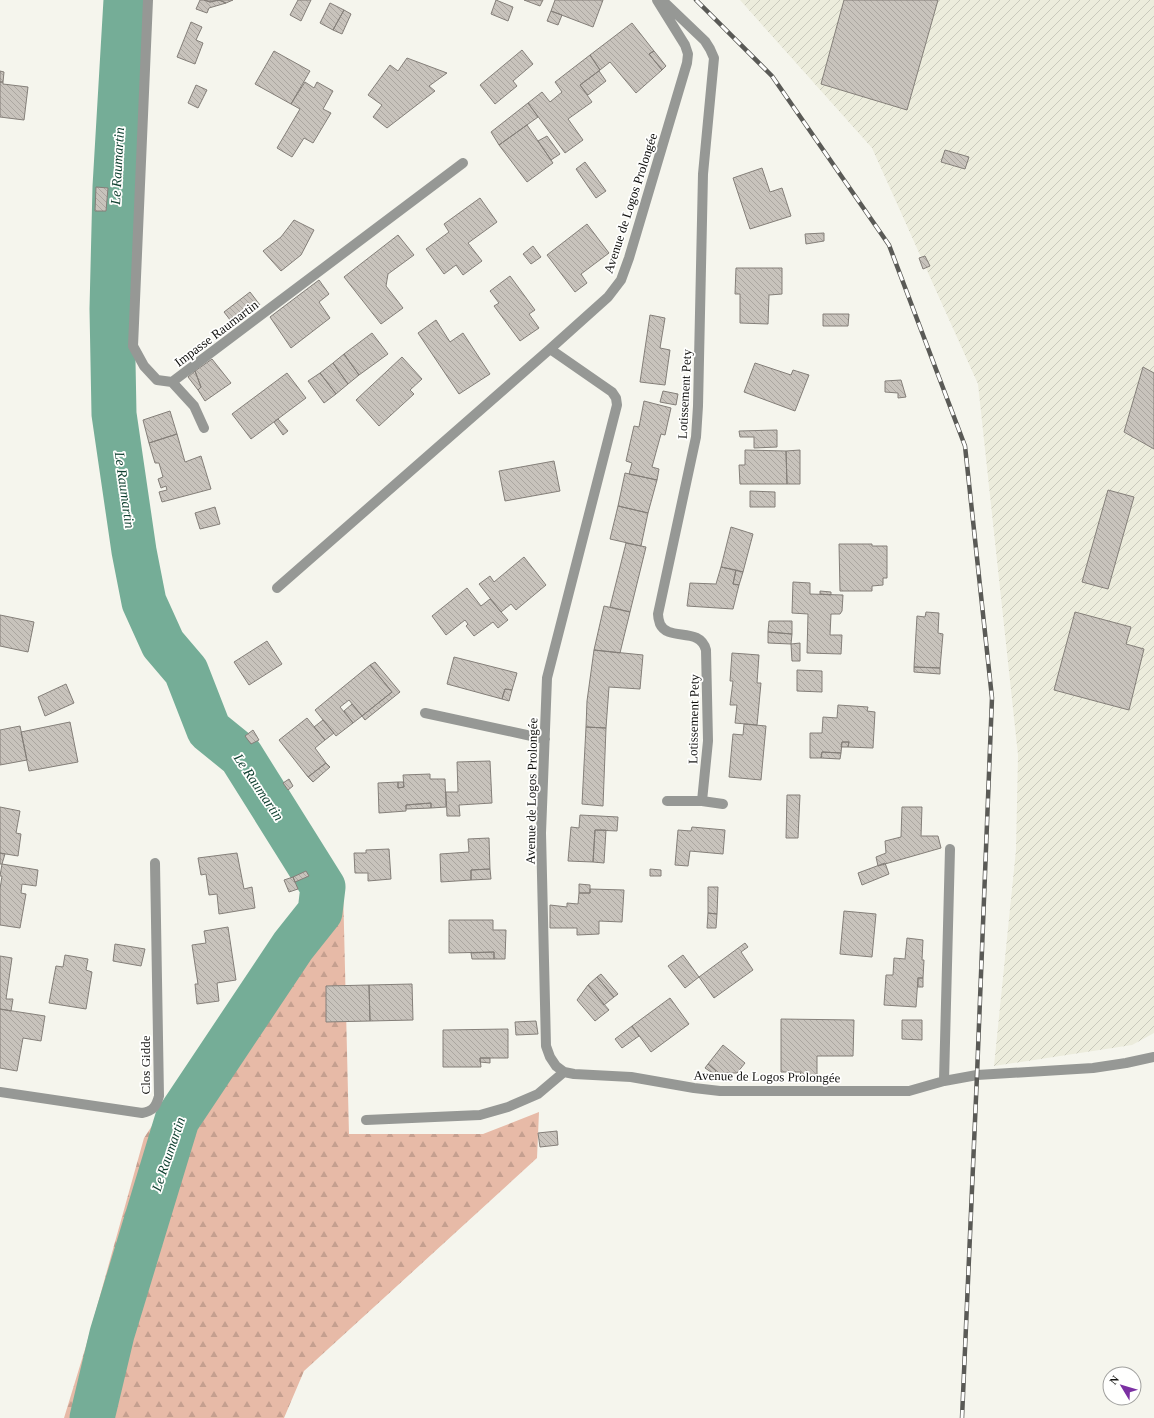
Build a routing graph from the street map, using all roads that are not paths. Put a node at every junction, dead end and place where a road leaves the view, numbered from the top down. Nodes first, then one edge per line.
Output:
1 (148, 0) edge
2 (657, 0) edge
3 (662, 0) edge
4 (463, 162) dead end
5 (550, 349) junction
6 (172, 382) junction
7 (204, 428) dead end
8 (277, 588) dead end
9 (425, 713) dead end
10 (544, 739) junction
11 (667, 801) dead end
12 (702, 801) junction
13 (724, 804) dead end
14 (950, 849) dead end
15 (155, 863) dead end
16 (1154, 1057) edge
17 (564, 1072) junction
18 (944, 1081) junction
19 (0, 1092) edge
20 (366, 1120) dead end

1 - 6 street, Impasse Raumartin
2 - 5 street, Avenue de Logos Prolongée
3 - 12 street, Lotissement Pety
4 - 6 street, Impasse Raumartin
5 - 8 street
5 - 10 street, Avenue de Logos Prolongée
6 - 7 street
9 - 10 street
10 - 17 street, Avenue de Logos Prolongée
11 - 12 street
12 - 13 street
14 - 18 street
15 - 19 street, Clos Gidde
16 - 18 street, Avenue de Logos Prolongée
17 - 18 street, Avenue de Logos Prolongée
17 - 20 street

